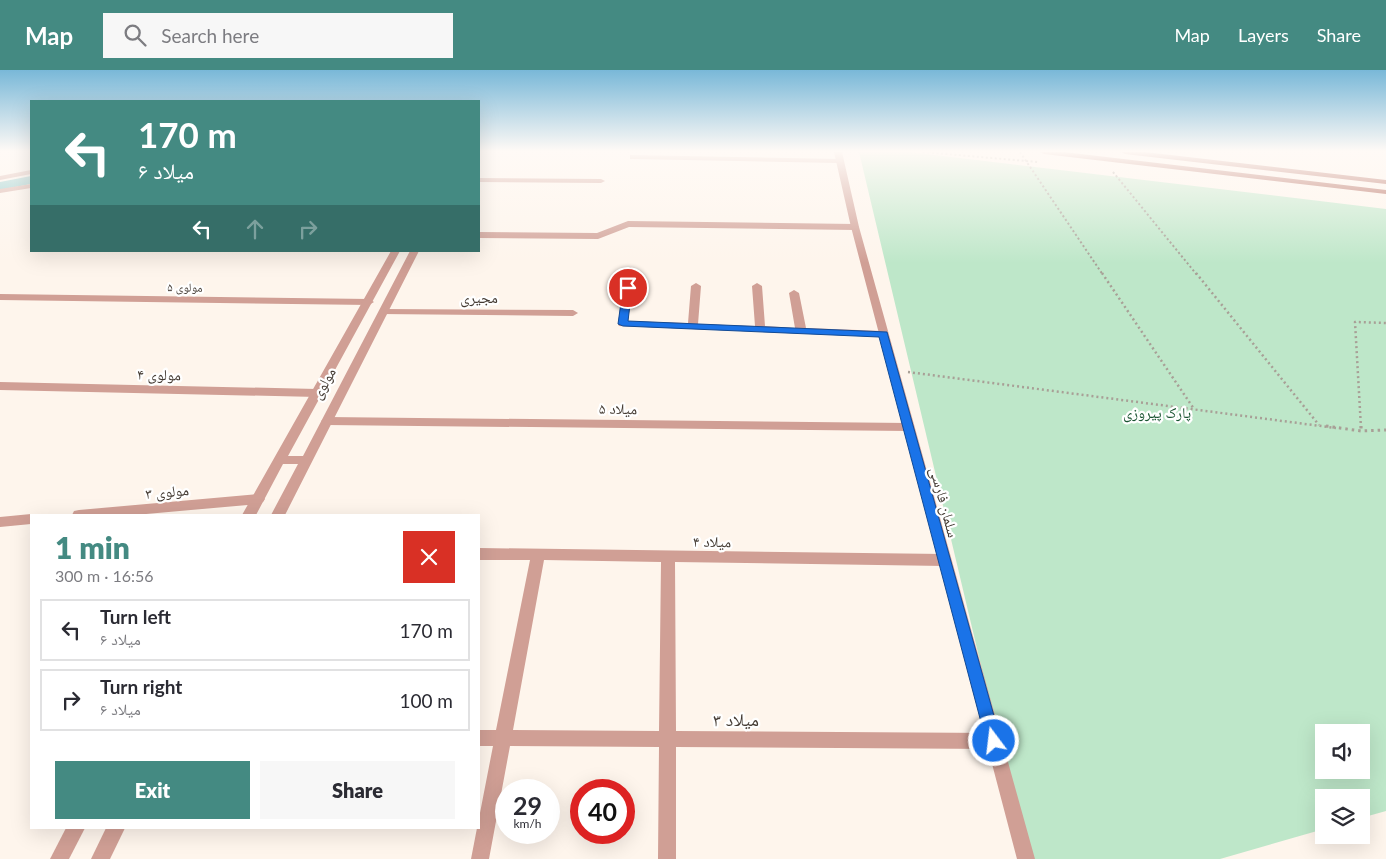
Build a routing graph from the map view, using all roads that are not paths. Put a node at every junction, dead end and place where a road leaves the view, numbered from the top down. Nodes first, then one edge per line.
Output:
1 (14, 189) edge
2 (846, 189) edge
3 (1358, 189) edge
4 (0, 191) edge
5 (1386, 192) edge
6 (855, 227) junction
7 (480, 235) edge
8 (395, 252) edge
9 (414, 252) edge
10 (630, 270) dead end
11 (696, 286) dead end
12 (757, 286) dead end
13 (794, 293) dead end
14 (0, 297) edge
15 (369, 302) junction
16 (384, 312) junction
17 (573, 313) dead end
18 (693, 326) junction
19 (760, 329) junction
20 (801, 331) junction
21 (883, 334) junction
22 (0, 386) edge
23 (317, 393) junction
24 (327, 421) junction
25 (908, 428) junction
26 (279, 460) junction
27 (307, 460) junction
28 (258, 499) junction
29 (164, 511) edge
30 (100, 514) edge
31 (250, 514) edge
32 (279, 514) edge
33 (30, 519) edge
34 (0, 522) edge
35 (480, 554) edge
36 (538, 555) junction
37 (668, 556) junction
38 (944, 560) junction
39 (480, 738) edge
40 (503, 738) junction
41 (668, 739) junction
42 (994, 741) junction
43 (75, 829) edge
44 (115, 829) edge
45 (59, 859) edge
46 (100, 859) edge
47 (480, 859) edge
48 (667, 859) edge
49 (1026, 859) edge

1 - 4 street
2 - 6 street, سلمان فارسی
3 - 5 main road
6 - 7 street
6 - 21 street, سلمان فارسی
8 - 15 street, مولوی
9 - 16 street, مولوی
10 - 18 street
11 - 18 street
12 - 19 street
13 - 20 street
14 - 15 street, مولوی ۵
15 - 23 street, مولوی
16 - 17 street, مجیری
16 - 24 street, مولوی
18 - 19 street
19 - 20 street
20 - 21 street
21 - 25 street, سلمان فارسی
22 - 23 street, مولوی ۴
23 - 26 street, مولوی
24 - 25 street, میلاد ۵
24 - 27 street, مولوی
25 - 38 street, سلمان فارسی
26 - 27 street
26 - 28 street, مولوی
27 - 32 street, مولوی
28 - 29 street, مولوی ۳
28 - 31 street, مولوی
29 - 30 street, مولوی ۳
33 - 34 street
35 - 36 street, میلاد ۴
36 - 37 street, میلاد ۴
36 - 40 street
37 - 38 street, میلاد ۴
37 - 41 street
38 - 42 street, سلمان فارسی
39 - 40 street, میلاد ۳
40 - 41 street, میلاد ۳
40 - 47 street
41 - 42 street, میلاد ۳
41 - 48 street
42 - 49 street, سلمان فارسی
43 - 45 street
44 - 46 street

